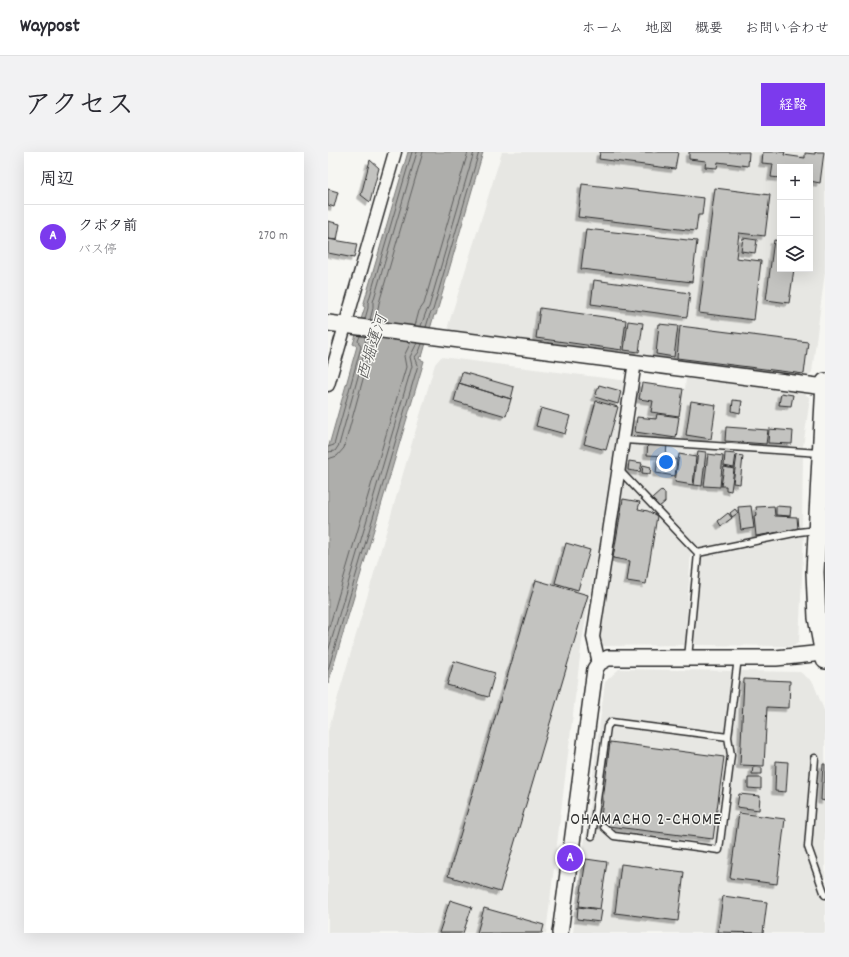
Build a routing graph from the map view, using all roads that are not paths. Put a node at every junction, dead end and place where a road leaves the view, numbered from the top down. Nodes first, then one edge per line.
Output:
1 (395, 152) edge
2 (328, 323) edge
3 (352, 326) junction
4 (635, 362) junction
5 (328, 385) edge
6 (825, 386) edge
7 (625, 440) junction
8 (820, 453) junction
9 (619, 470) junction
10 (816, 530) junction
11 (698, 553) junction
12 (824, 656) edge
13 (688, 658) junction
14 (738, 658) junction
15 (599, 663) junction
16 (728, 737) junction
17 (815, 758) dead end
18 (604, 827) dead end
19 (592, 836) dead end
20 (825, 895) edge
21 (560, 933) edge

1 - 3 street
2 - 3 street
3 - 4 street
3 - 5 street
4 - 6 street
4 - 7 street
6 - 8 main road
7 - 8 lane
7 - 9 street
8 - 10 main road
9 - 11 lane
9 - 15 street
10 - 11 lane
10 - 12 main road
11 - 13 lane
12 - 14 street
13 - 14 street
13 - 15 street
14 - 16 lane
15 - 21 street
16 - 18 lane
16 - 19 lane
17 - 20 lane

